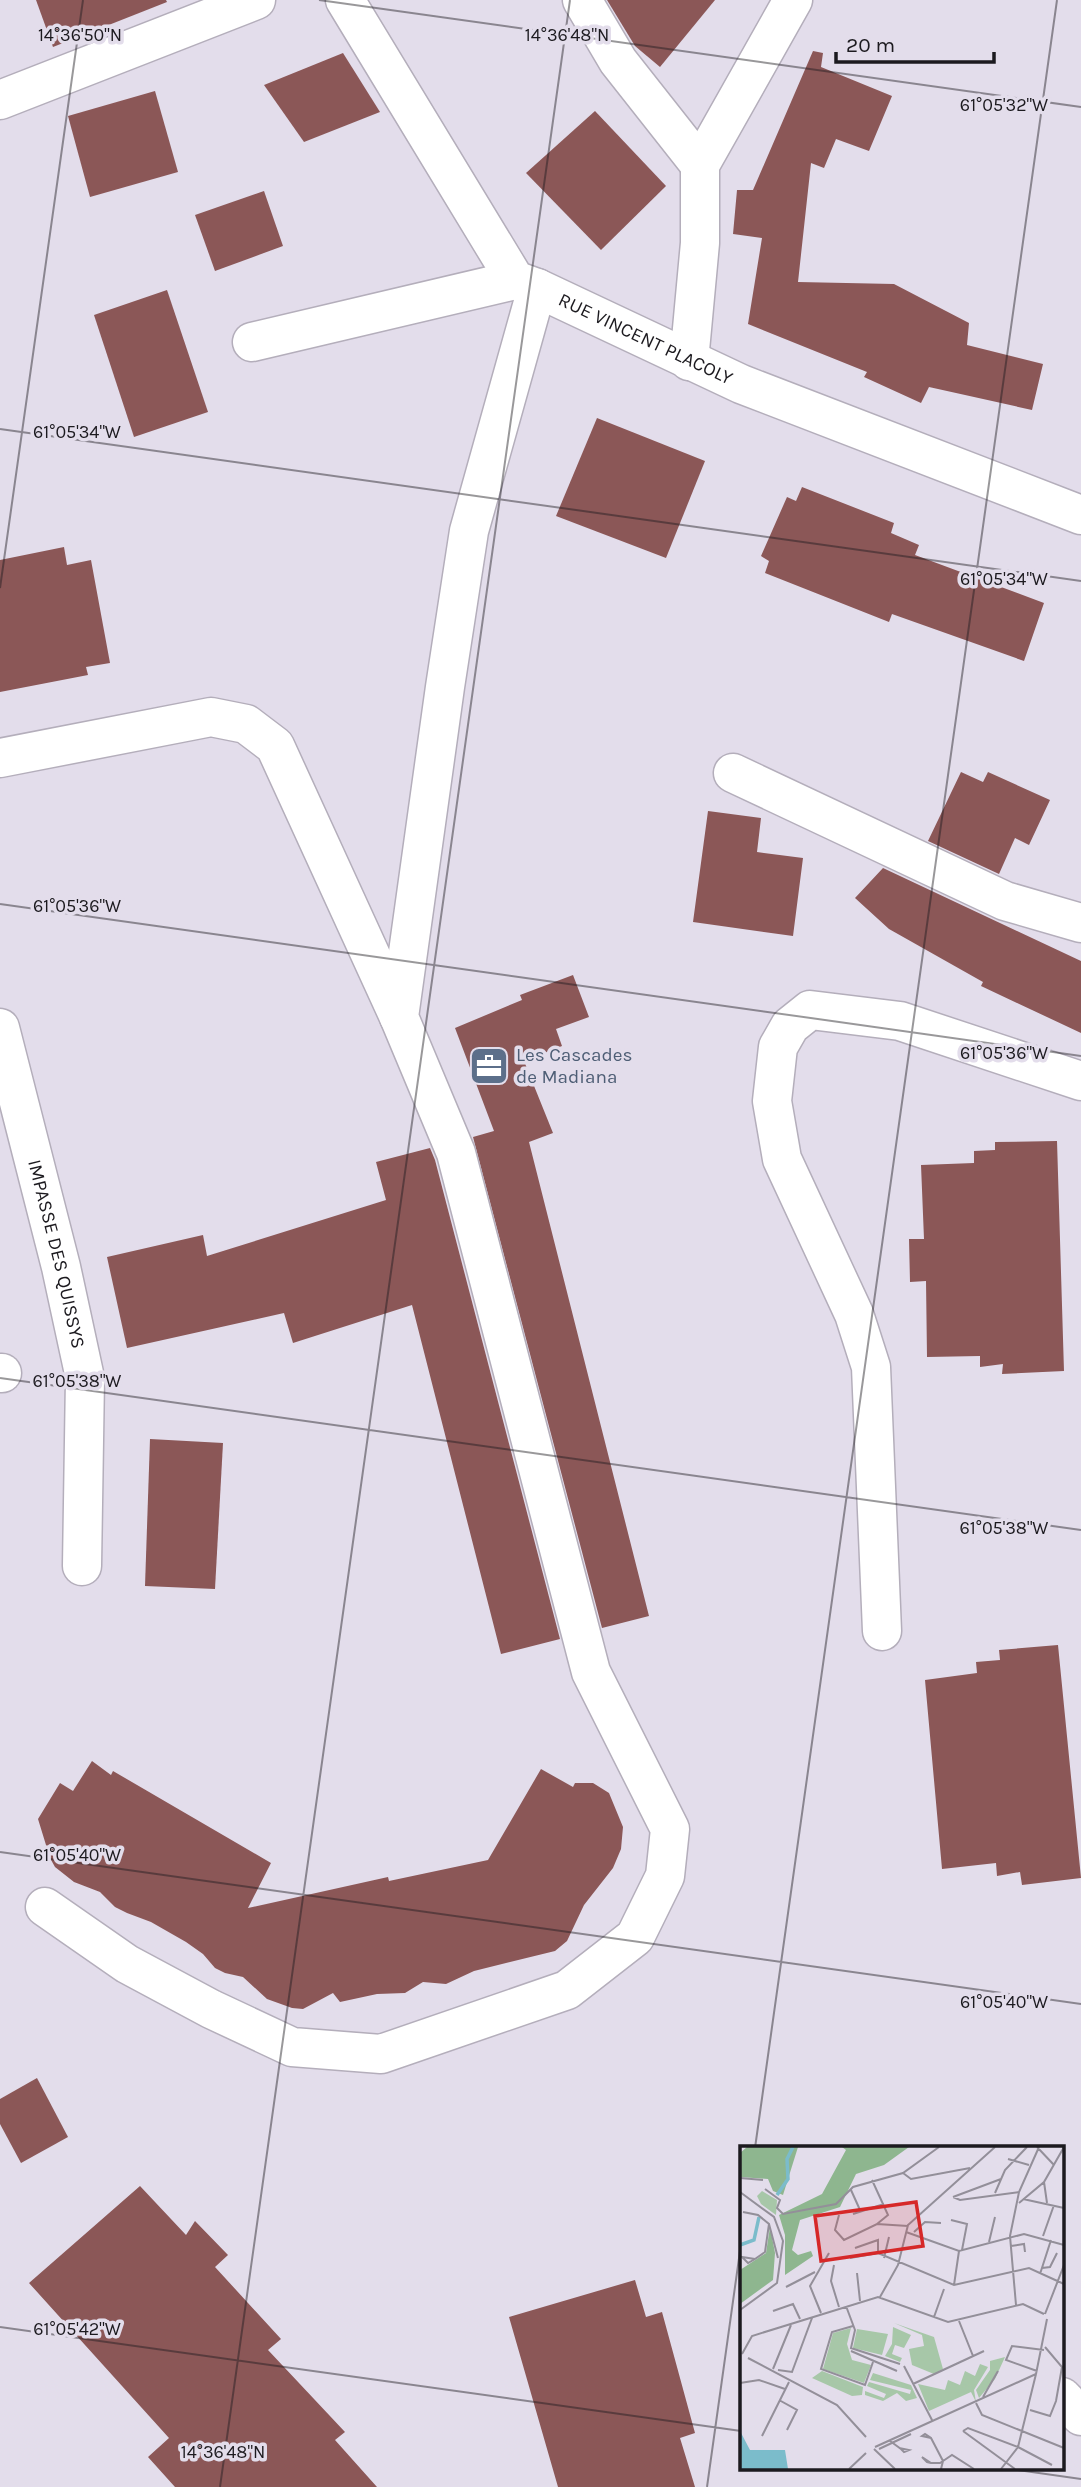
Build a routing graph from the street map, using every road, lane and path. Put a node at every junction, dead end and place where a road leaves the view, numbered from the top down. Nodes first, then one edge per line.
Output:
1 (256, 0) edge
2 (345, 0) edge
3 (582, 0) edge
4 (793, 0) edge
5 (0, 100) edge
6 (700, 165) junction
7 (526, 284) junction
8 (252, 342) dead end
9 (689, 361) junction
10 (1081, 515) edge
11 (0, 758) edge
12 (733, 773) dead end
13 (1081, 923) edge
14 (399, 1017) junction
15 (0, 1028) edge
16 (1081, 1081) edge
17 (82, 1566) dead end
18 (882, 1631) dead end
19 (45, 1907) dead end
20 (1064, 2399) edge
21 (1081, 2416) edge

1 - 5 street
2 - 7 street
3 - 6 street
4 - 6 street
6 - 9 street
7 - 8 street
7 - 9 street, RUE VINCENT PLACOLY
7 - 14 street
9 - 10 street, RUE VINCENT PLACOLY
11 - 14 street
12 - 13 street
14 - 19 street
15 - 17 street, IMPASSE DES QUISSYS
16 - 18 street
20 - 21 street

